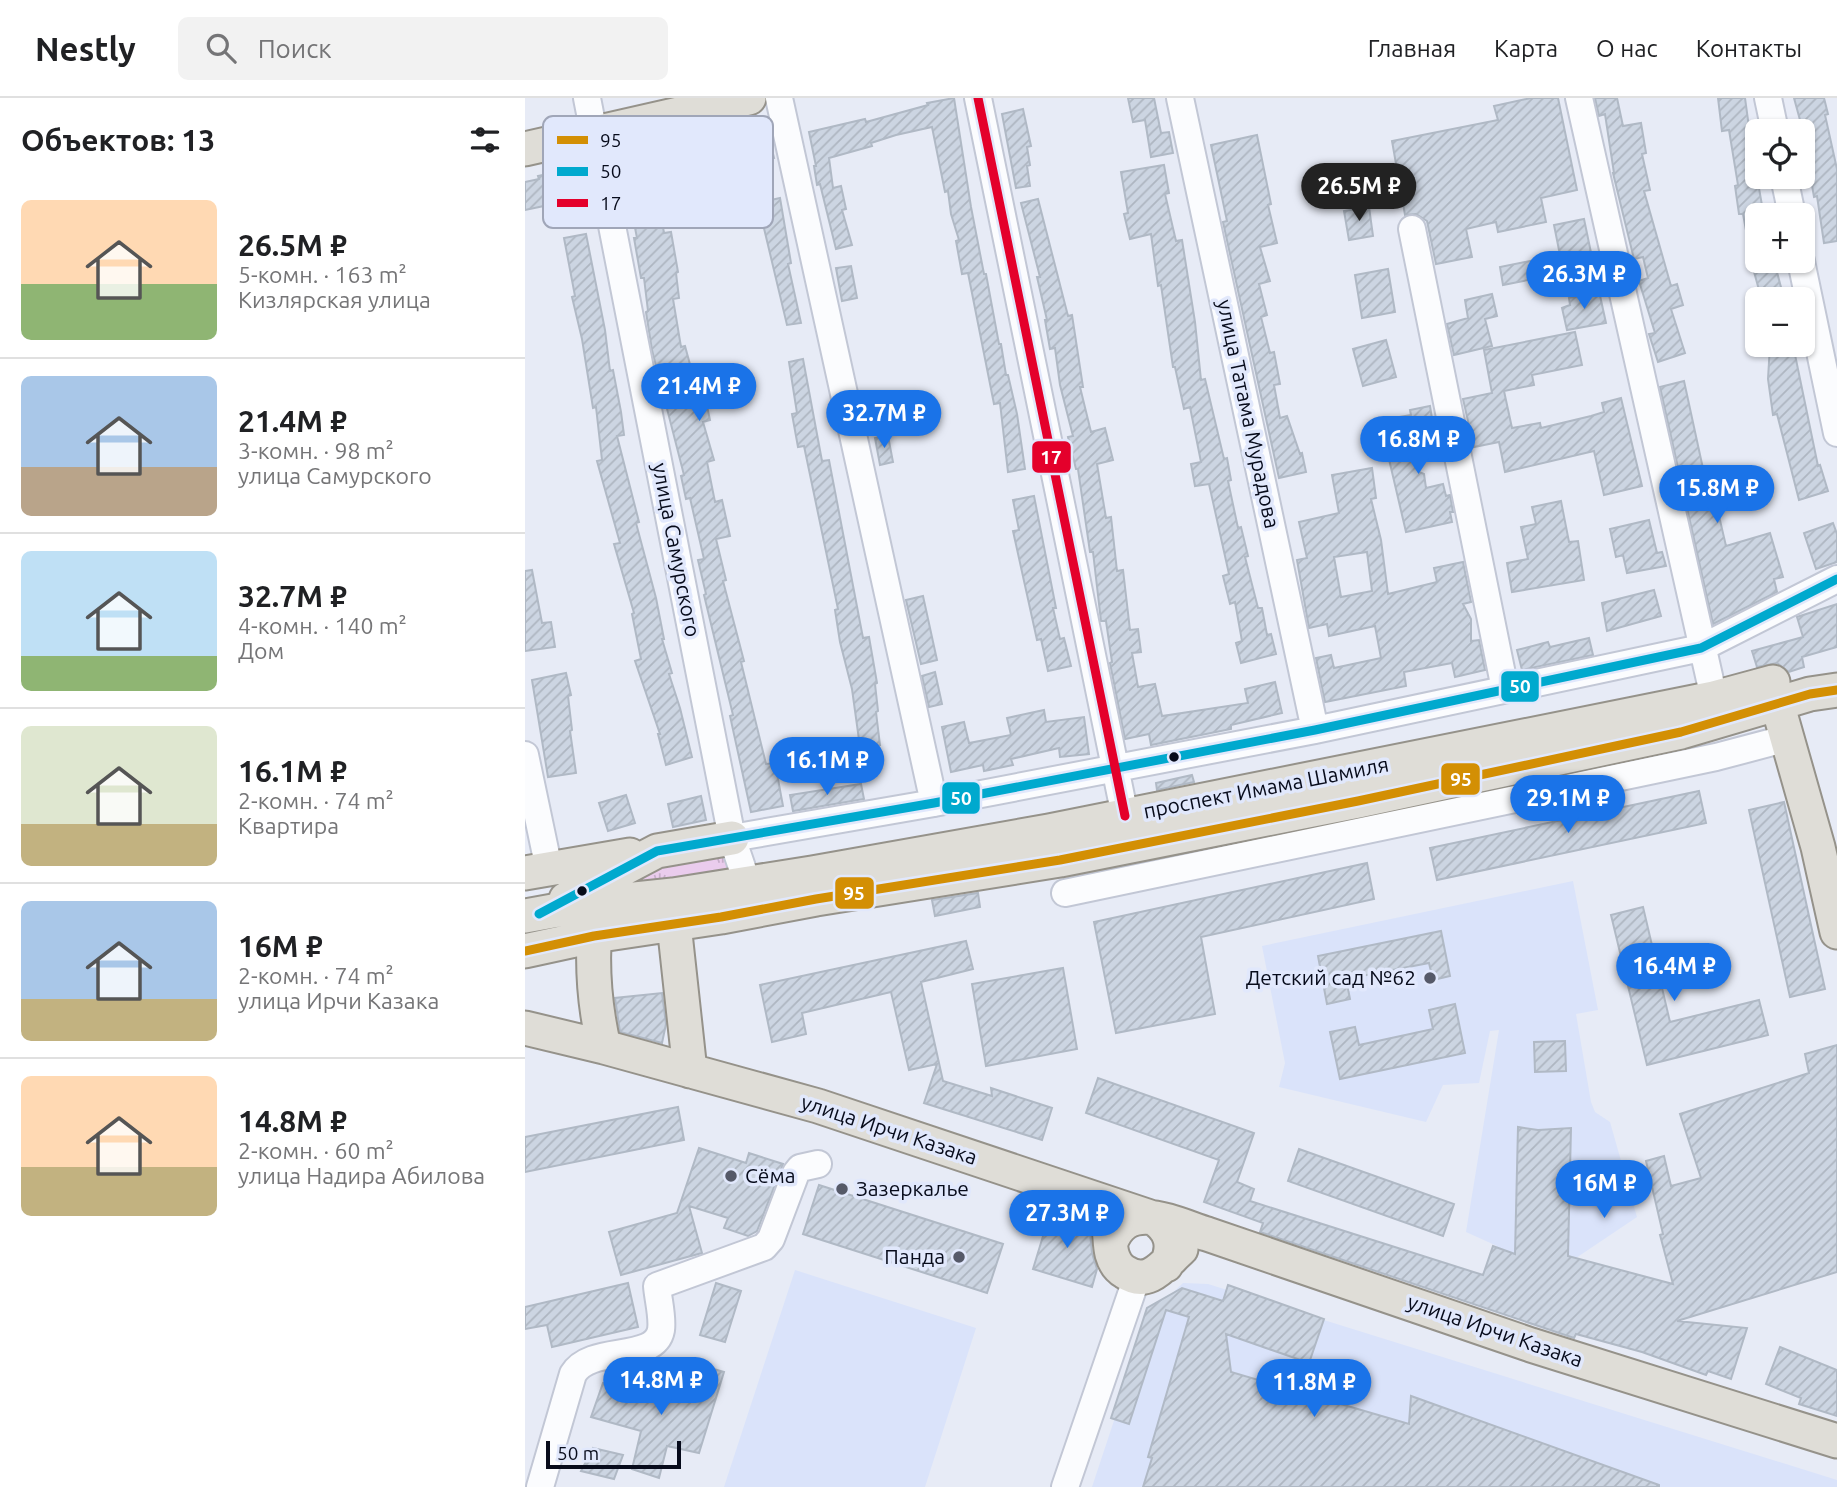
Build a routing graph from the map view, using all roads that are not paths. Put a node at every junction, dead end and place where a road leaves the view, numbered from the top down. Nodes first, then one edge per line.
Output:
1 (657, 98) edge
2 (749, 98) edge
3 (779, 98) edge
4 (978, 98) edge
5 (1181, 98) edge
6 (1579, 98) edge
7 (1768, 98) edge
8 (591, 115) edge
9 (1772, 119) edge
10 (543, 124) edge
11 (525, 127) edge
12 (543, 140) edge
13 (525, 149) edge
14 (613, 228) edge
15 (1412, 229) dead end
16 (1804, 273) edge
17 (1837, 433) edge
18 (1837, 579) edge
19 (1702, 648) junction
20 (1837, 668) edge
21 (1505, 689) junction
22 (1837, 690) edge
23 (1775, 694) junction
24 (1716, 709) junction
25 (1315, 730) junction
26 (1788, 738) junction
27 (525, 755) edge
28 (1114, 768) junction
29 (934, 803) junction
30 (1125, 816) junction
31 (732, 838) junction
32 (657, 850) junction
33 (537, 871) edge
34 (747, 882) junction
35 (1065, 893) dead end
36 (597, 903) junction
37 (532, 915) edge
38 (674, 924) junction
39 (1837, 932) edge
40 (594, 936) junction
41 (525, 951) edge
42 (525, 1028) edge
43 (604, 1047) junction
44 (690, 1071) junction
45 (818, 1164) dead end
46 (1085, 1195) junction
47 (1153, 1218) junction
48 (1207, 1234) junction
49 (1111, 1242) junction
50 (1152, 1271) junction
51 (1837, 1441) edge
52 (540, 1487) edge
53 (1065, 1487) edge

1 - 8 main road
2 - 8 main road
3 - 29 street
4 - 28 street
5 - 25 street, улица Татама Мурадова
6 - 19 street
7 - 9 street
10 - 11 main road
12 - 13 main road
14 - 31 street, улица Самурского
15 - 21 street
16 - 17 street
18 - 19 street
19 - 21 street
19 - 24 street
20 - 23 main road, проспект Имама Шамиля
21 - 25 street
22 - 23 main road, проспект Имама Шамиля
23 - 24 main road, проспект Имама Шамиля
23 - 26 main road
24 - 30 main road, проспект Имама Шамиля
24 - 38 main road, проспект Имама Шамиля
25 - 28 street
26 - 35 street
26 - 39 main road
27 - 33 street
28 - 29 street
28 - 30 street
29 - 31 street
30 - 34 main road, проспект Имама Шамиля
31 - 32 main road
31 - 34 street, улица Самурского
32 - 33 main road
32 - 37 main road
34 - 36 main road, проспект Имама Шамиля
36 - 37 main road, проспект Имама Шамиля
36 - 40 main road
38 - 40 main road, проспект Имама Шамиля
38 - 44 main road
40 - 41 main road, проспект Имама Шамиля
40 - 43 main road
42 - 43 main road, улица Ирчи Казака
43 - 44 main road, улица Ирчи Казака
44 - 46 main road, улица Ирчи Казака
45 - 52 street
46 - 47 main road, улица Ирчи Казака
46 - 49 main road
47 - 48 main road, улица Ирчи Казака
47 - 49 main road
47 - 50 main road
48 - 50 main road
48 - 51 main road, улица Ирчи Казака
49 - 50 main road
50 - 53 street

